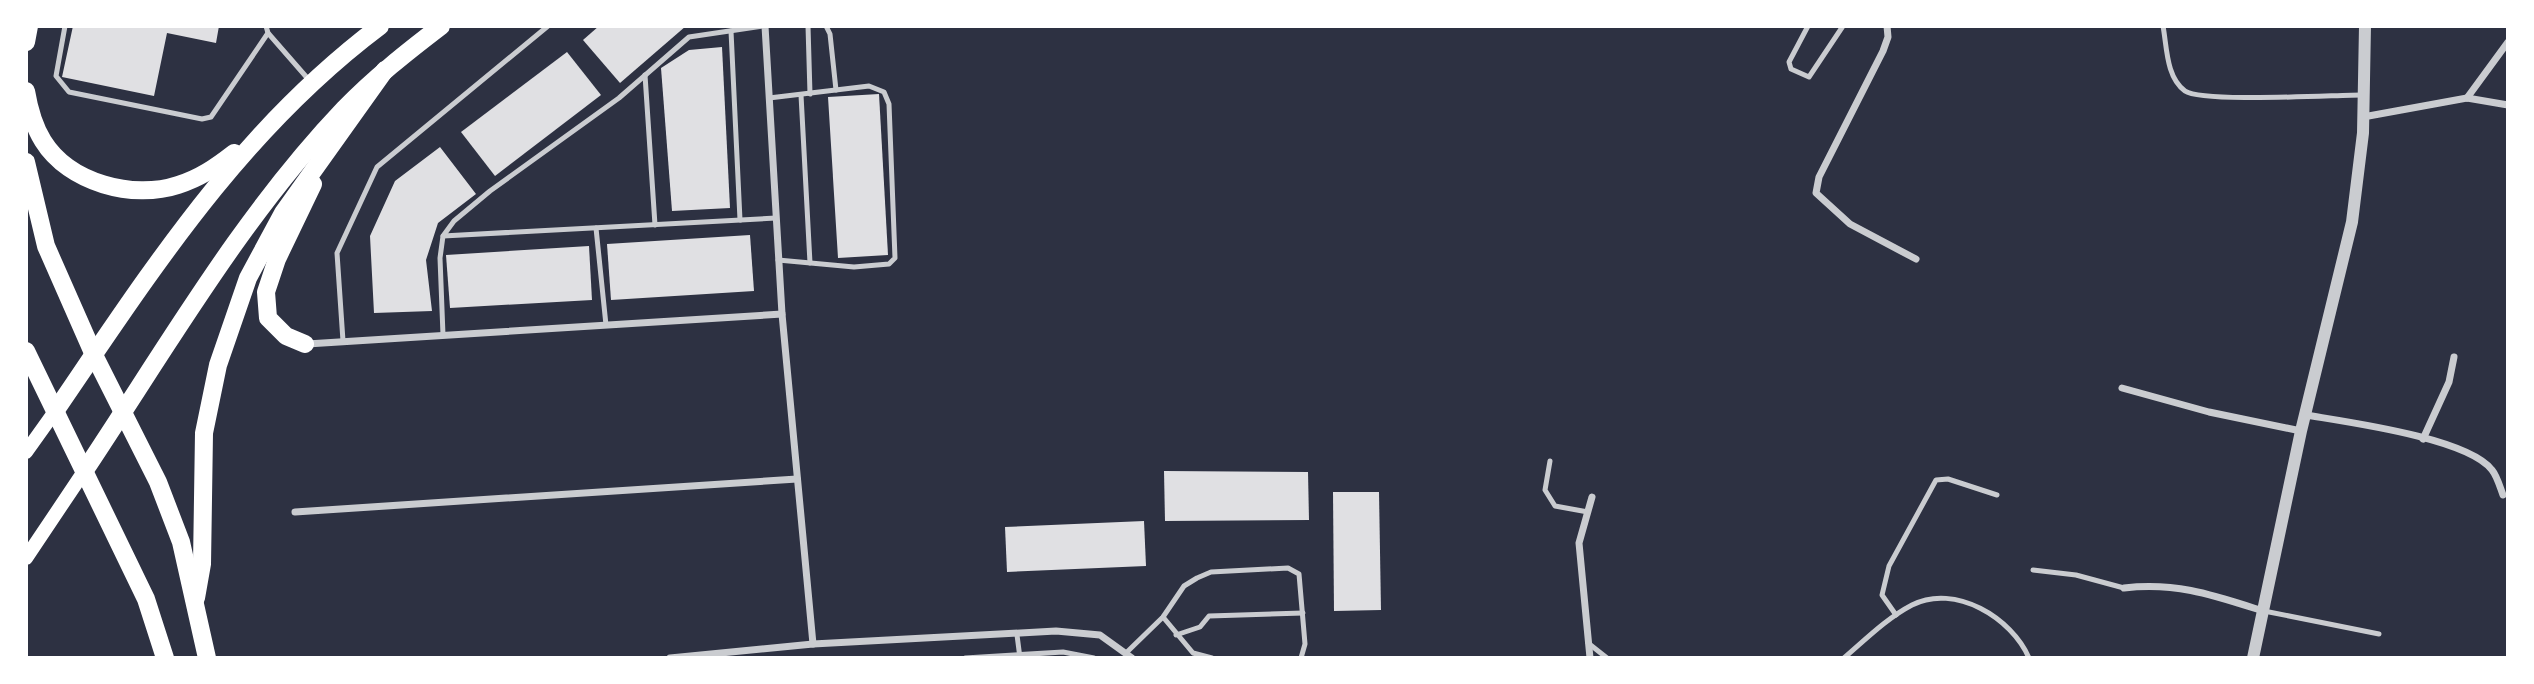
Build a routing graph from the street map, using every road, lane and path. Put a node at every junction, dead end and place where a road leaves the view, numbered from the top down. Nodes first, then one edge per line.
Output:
1 (29, 26) edge
2 (65, 26) edge
3 (441, 26) edge
4 (548, 26) edge
5 (764, 26) edge
6 (808, 26) edge
7 (826, 26) edge
8 (1808, 26) edge
9 (1843, 26) edge
10 (1887, 26) edge
11 (2163, 26) edge
12 (2365, 26) edge
13 (267, 30) edge
14 (368, 30) edge
15 (731, 31) junction
16 (26, 42) edge
17 (2508, 43) edge
18 (385, 69) junction
19 (645, 75) junction
20 (311, 83) junction
21 (836, 90) junction
22 (26, 91) edge
23 (810, 94) junction
24 (801, 95) junction
25 (2362, 95) junction
26 (769, 98) junction
27 (2468, 98) junction
28 (2508, 105) edge
29 (2363, 117) junction
30 (268, 127) junction
31 (323, 161) junction
32 (26, 162) edge
33 (776, 218) junction
34 (740, 220) junction
35 (655, 225) junction
36 (596, 228) junction
37 (443, 236) junction
38 (1916, 258) dead end
39 (778, 260) junction
40 (810, 263) junction
41 (782, 314) junction
42 (606, 325) junction
43 (443, 335) junction
44 (343, 341) junction
45 (305, 344) joint
46 (26, 351) edge
47 (94, 355) junction
48 (2454, 357) dead end
49 (2122, 388) dead end
50 (56, 410) junction
51 (123, 413) junction
52 (2306, 415) junction
53 (2301, 431) junction
54 (2423, 439) junction
55 (26, 452) edge
56 (1550, 461) dead end
57 (85, 470) junction
58 (797, 479) junction
59 (1997, 495) dead end
60 (2503, 495) dead end
61 (1592, 497) dead end
62 (295, 512) dead end
63 (1588, 512) junction
64 (26, 558) edge
65 (2033, 570) dead end
66 (2124, 589) joint
67 (196, 598) junction
68 (2264, 611) junction
69 (1303, 613) junction
70 (1896, 615) junction
71 (1163, 617) junction
72 (2379, 634) dead end
73 (1017, 635) junction
74 (1176, 635) junction
75 (1588, 643) junction
76 (813, 644) junction
77 (1129, 655) edge
78 (1019, 656) edge
79 (165, 658) edge
80 (208, 658) edge
81 (670, 658) edge
82 (965, 658) edge
83 (1094, 658) edge
84 (1212, 658) edge
85 (1301, 658) edge
86 (1590, 658) edge
87 (1607, 658) edge
88 (1843, 658) edge
89 (2029, 658) edge
90 (2253, 658) edge

1 - 16 highway
2 - 13 lane
3 - 18 highway
4 - 44 lane
5 - 15 lane
5 - 26 street
6 - 23 lane
7 - 21 lane
8 - 9 lane
10 - 38 street
11 - 25 lane
12 - 25 street
13 - 20 lane
14 - 20 highway
15 - 19 lane
15 - 34 lane
17 - 27 street
18 - 31 highway
18 - 51 highway
19 - 35 lane
19 - 37 lane
20 - 30 highway
21 - 23 lane
21 - 40 lane
22 - 30 highway
23 - 24 lane
24 - 26 lane
24 - 40 lane
25 - 29 street
26 - 33 street
27 - 28 street
27 - 29 street
29 - 52 street
30 - 47 highway
31 - 45 highway
31 - 67 highway
32 - 47 highway
33 - 34 lane
33 - 39 street
34 - 35 lane
35 - 36 lane
36 - 37 lane
36 - 42 lane
37 - 43 lane
39 - 40 lane
39 - 41 street
41 - 42 street
41 - 58 street
42 - 43 street
43 - 44 street
44 - 45 street
46 - 50 highway
47 - 50 highway
47 - 51 highway
48 - 54 street
49 - 53 street
50 - 55 main road
50 - 57 highway
51 - 57 highway
51 - 67 highway
52 - 53 street
52 - 54 street
53 - 68 street
54 - 60 street
56 - 63 lane
57 - 64 main road
57 - 79 highway
58 - 62 street
58 - 76 street
59 - 70 lane
61 - 63 street
63 - 75 street
65 - 66 lane
66 - 68 street
67 - 80 highway
68 - 72 lane
68 - 90 street
69 - 71 lane
69 - 74 lane
69 - 85 lane
70 - 88 lane
70 - 89 lane
71 - 74 lane
71 - 77 lane
73 - 76 street
73 - 77 street
73 - 78 lane
74 - 84 lane
75 - 86 street
75 - 87 lane
76 - 81 street
78 - 82 lane
78 - 83 lane

